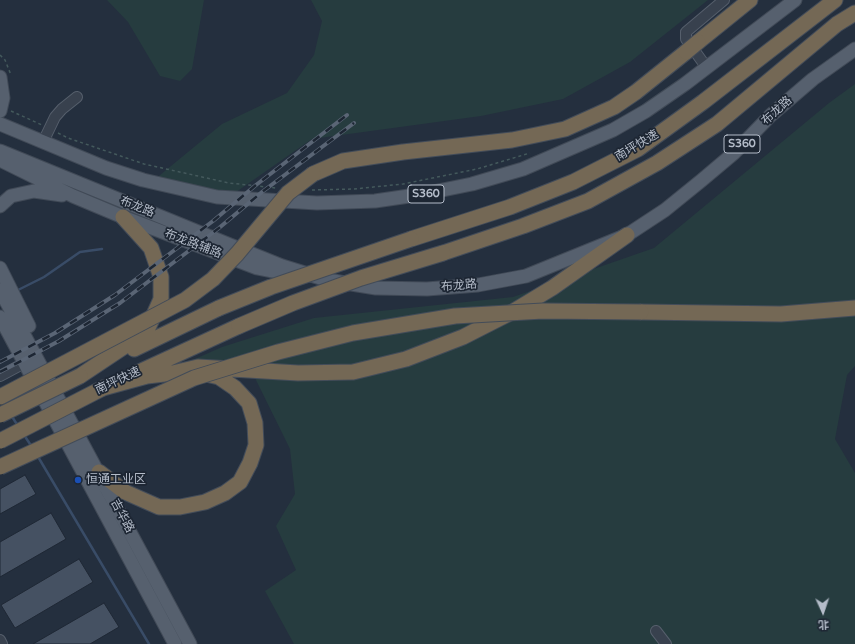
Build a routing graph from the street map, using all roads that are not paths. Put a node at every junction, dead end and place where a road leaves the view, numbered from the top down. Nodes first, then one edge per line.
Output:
1 (724, 0) edge
2 (750, 0) edge
3 (795, 0) edge
4 (835, 0) edge
5 (855, 13) edge
6 (855, 49) edge
7 (707, 68) junction
8 (0, 77) edge
9 (77, 97) dead end
10 (0, 112) edge
11 (0, 124) edge
12 (43, 142) junction
13 (5, 158) edge
14 (73, 196) junction
15 (0, 206) edge
16 (123, 217) junction
17 (627, 235) junction
18 (2, 272) edge
19 (327, 280) junction
20 (0, 290) edge
21 (855, 308) edge
22 (0, 317) edge
23 (22, 322) junction
24 (36, 357) junction
25 (24, 363) junction
26 (173, 373) junction
27 (0, 376) edge
28 (80, 376) junction
29 (103, 388) junction
30 (0, 397) edge
31 (0, 415) edge
32 (0, 441) edge
33 (0, 467) edge
34 (99, 472) junction
35 (656, 631) dead end
36 (0, 640) edge
37 (2, 644) edge
38 (175, 644) edge
39 (190, 644) edge
40 (666, 644) edge

1 - 7 street
2 - 30 highway, bridge
3 - 7 main road, S360
4 - 28 highway, 南坪快速, bridge
5 - 29 highway, 南坪快速, bridge
6 - 17 main road, 布龙路 / S360
7 - 12 main road, S360
8 - 10 main road
9 - 12 street
11 - 12 main road, S360
13 - 14 main road, 布龙路辅路
13 - 19 main road, 布龙路 / S360
14 - 15 main road
14 - 16 main road, 布龙路辅路
16 - 19 main road, 布龙路辅路
16 - 28 highway
17 - 19 main road, 布龙路 / S360
17 - 26 highway
18 - 23 main road
20 - 23 main road
21 - 33 highway, bridge
22 - 25 main road, 吉华路
23 - 24 main road, 吉华路
24 - 25 street
24 - 34 main road, 吉华路
25 - 27 street
25 - 38 main road, 吉华路
26 - 29 highway
26 - 34 highway
28 - 31 highway, 南坪快速, bridge
29 - 32 highway, 南坪快速, bridge
34 - 39 main road, 吉华路
35 - 40 street
36 - 37 street

